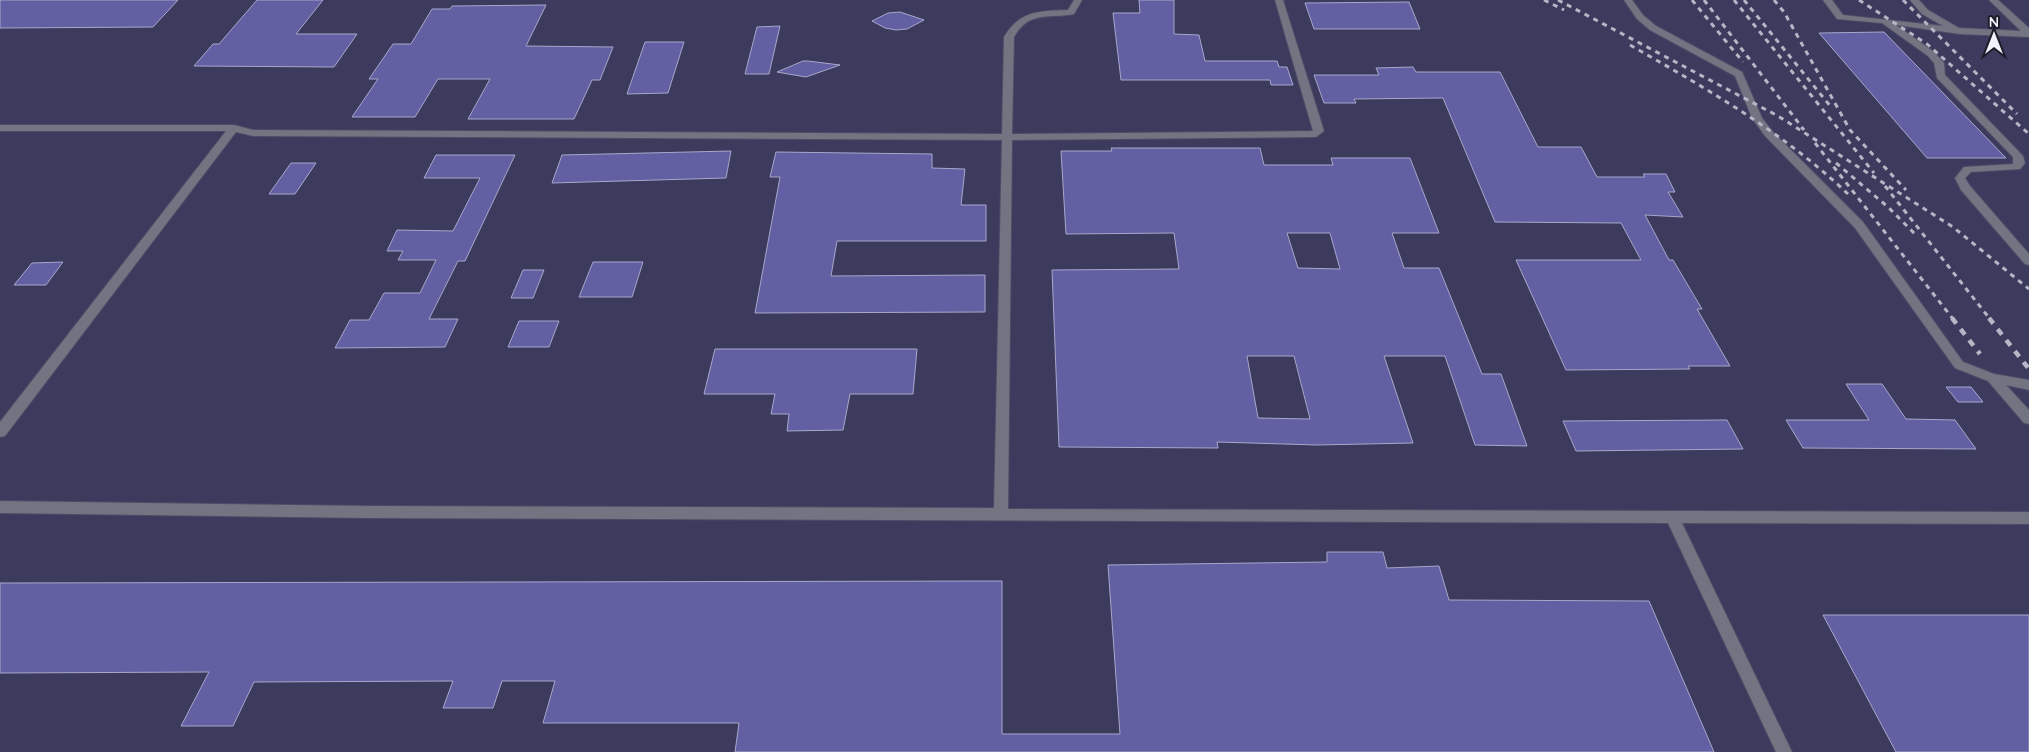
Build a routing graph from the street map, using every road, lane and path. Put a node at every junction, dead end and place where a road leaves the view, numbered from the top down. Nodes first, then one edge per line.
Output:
1 (1078, 0) edge
2 (1279, 0) edge
3 (1628, 0) edge
4 (1827, 0) edge
5 (1914, 0) edge
6 (1993, 0) edge
7 (1884, 21) junction
8 (1960, 31) junction
9 (2029, 33) edge
10 (0, 128) edge
11 (234, 128) junction
12 (1007, 135) junction
13 (2029, 261) edge
14 (1992, 378) junction
15 (2029, 386) edge
16 (2029, 419) edge
17 (0, 432) edge
18 (0, 507) edge
19 (1001, 515) junction
20 (1673, 518) junction
21 (2029, 518) edge
22 (1784, 752) edge

1 - 12 lane
2 - 12 lane
3 - 14 lane
4 - 7 lane
5 - 8 lane
6 - 9 lane
7 - 8 lane
7 - 13 lane
8 - 9 lane
10 - 11 lane
11 - 12 lane
11 - 17 lane
12 - 19 lane
14 - 15 lane
14 - 16 lane
18 - 19 lane
19 - 20 lane
20 - 21 lane
20 - 22 lane

